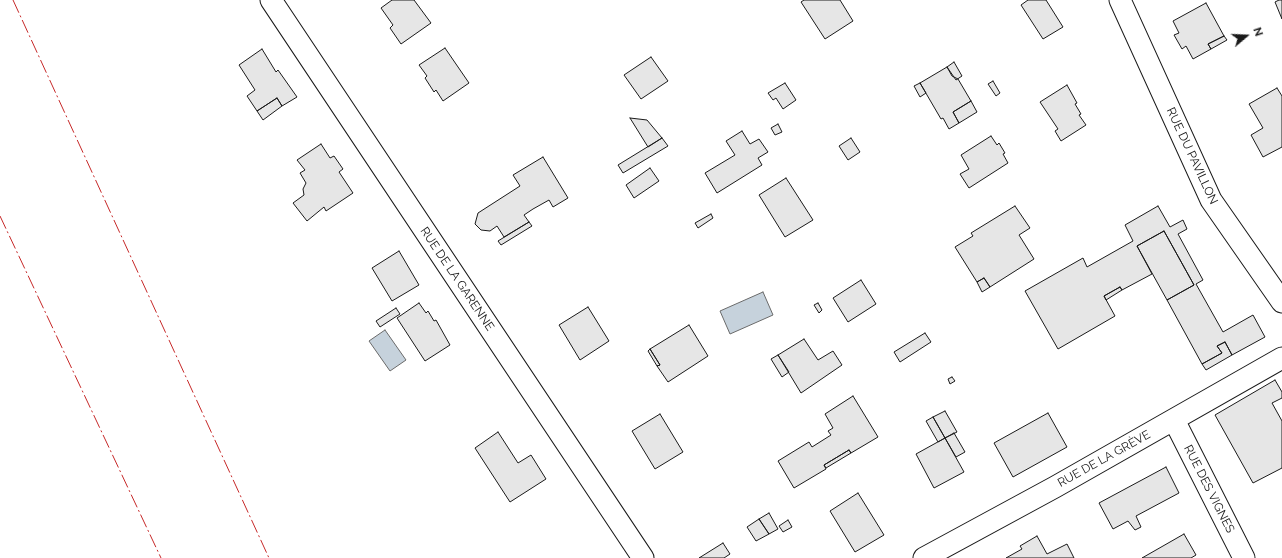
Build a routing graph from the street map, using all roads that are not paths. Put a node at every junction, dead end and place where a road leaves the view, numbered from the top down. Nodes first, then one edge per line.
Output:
1 (271, 0) edge
2 (1120, 0) edge
3 (1282, 302) edge
4 (1282, 358) edge
5 (1174, 420) junction
6 (643, 558) edge
7 (924, 558) edge
8 (1244, 558) edge

1 - 6 street, RUE DE LA GARENNE
2 - 3 street, RUE DU PAVILLON
4 - 5 street, RUE DE LA GRÈVE
5 - 7 street, RUE DE LA GRÈVE
5 - 8 street, RUE DES VIGNES

